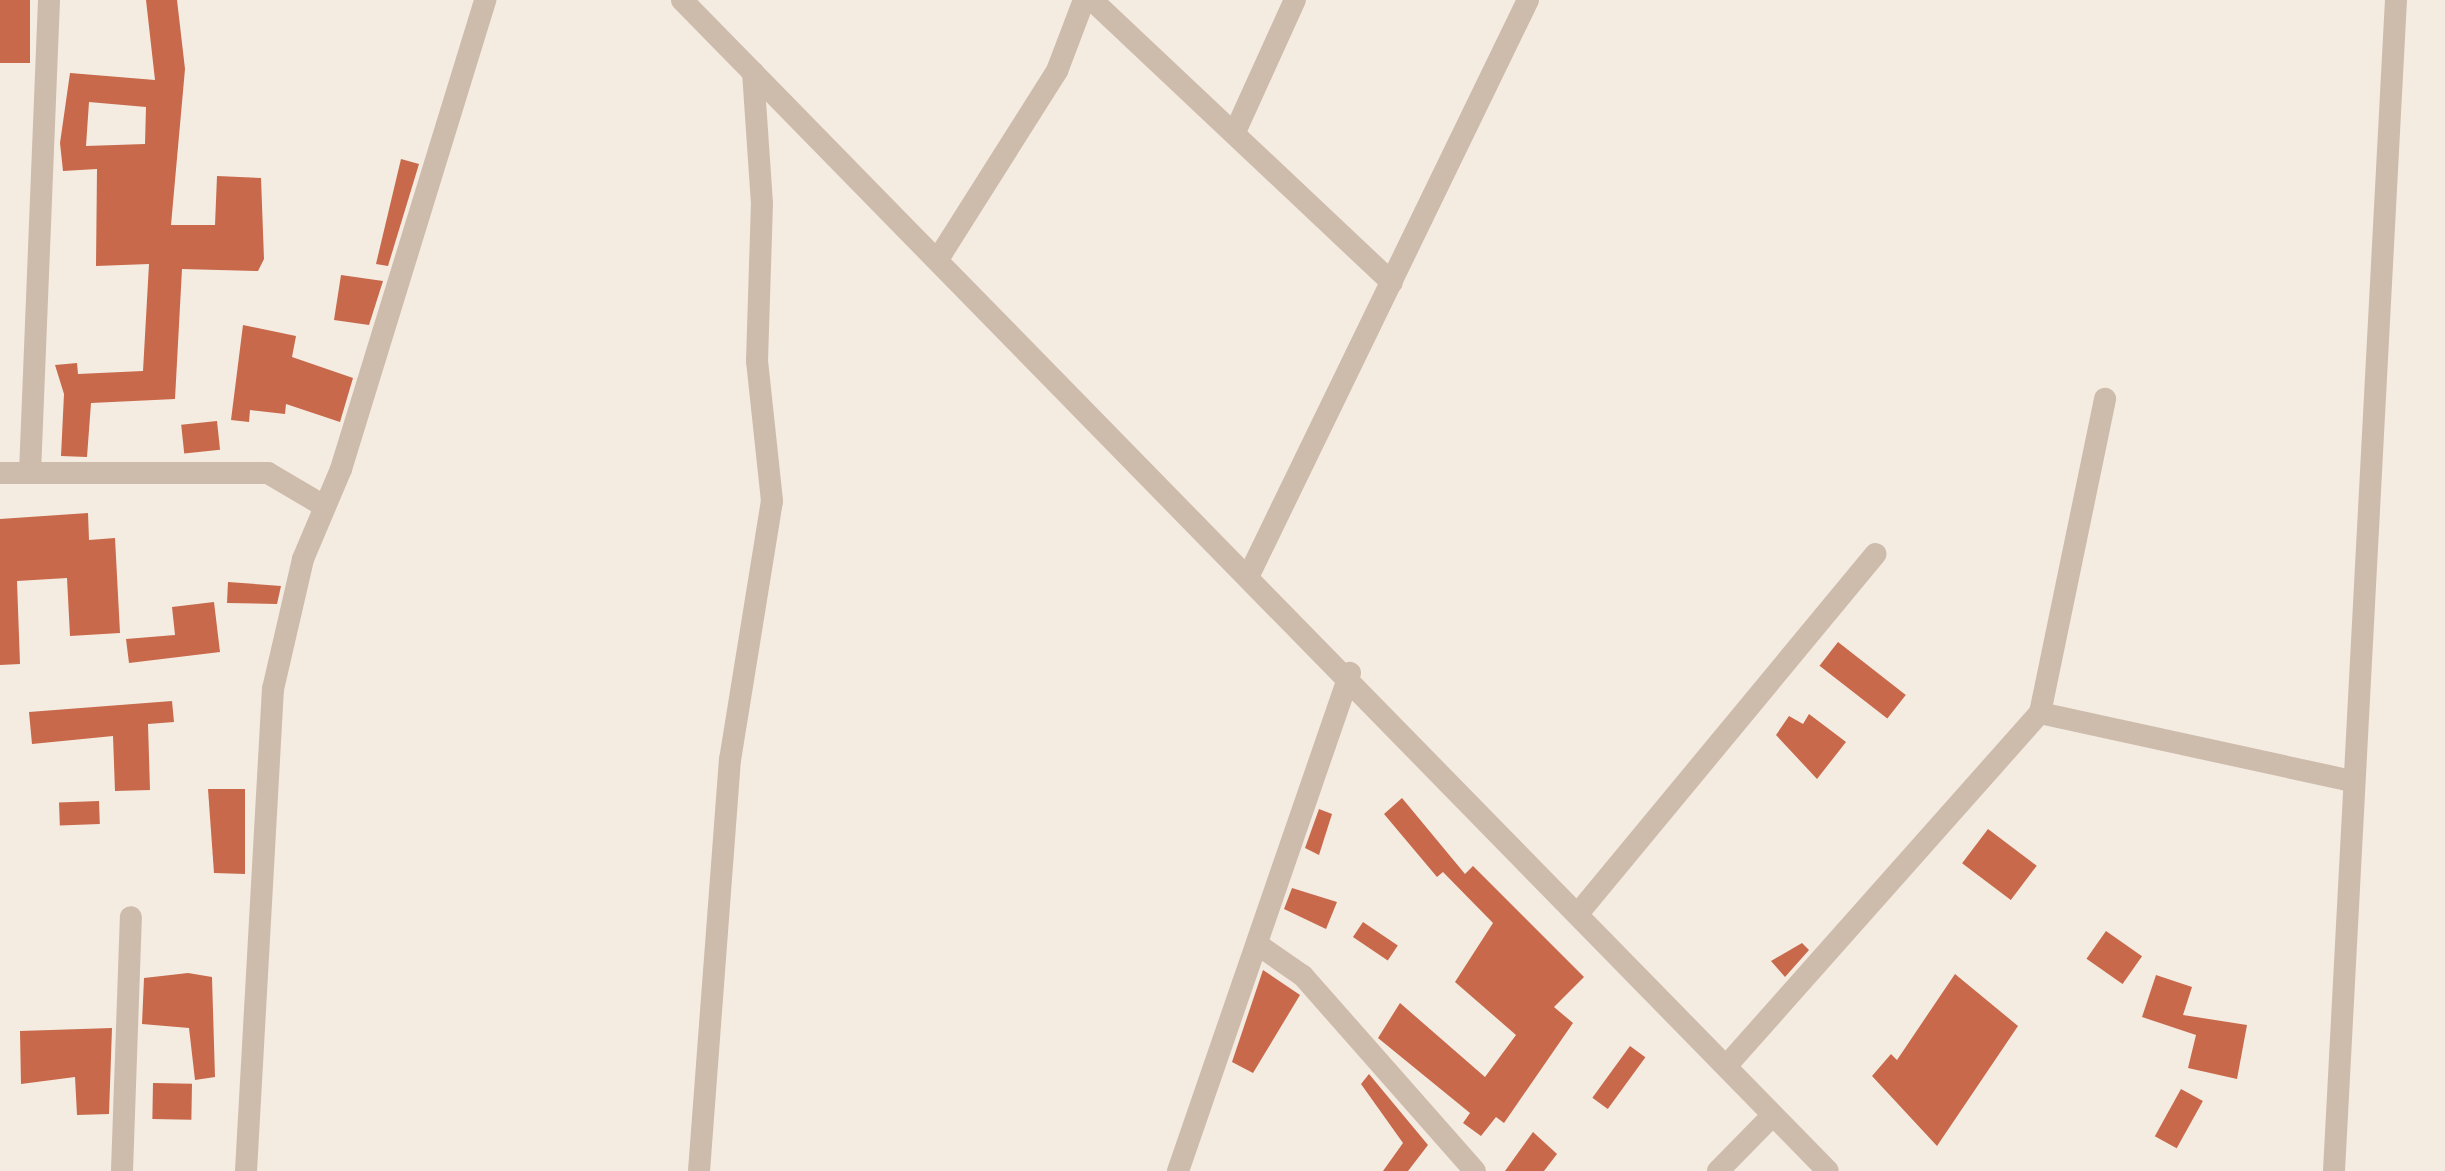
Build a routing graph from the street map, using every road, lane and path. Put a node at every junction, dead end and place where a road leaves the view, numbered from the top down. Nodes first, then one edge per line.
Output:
1 (49, 0) edge
2 (485, 0) edge
3 (682, 0) edge
4 (1084, 0) edge
5 (1092, 0) edge
6 (1295, 0) edge
7 (1528, 0) edge
8 (2396, 0) edge
9 (753, 72) junction
10 (1235, 132) junction
11 (940, 256) junction
12 (1392, 283) junction
13 (2106, 399) dead end
14 (30, 472) junction
15 (0, 473) edge
16 (324, 506) junction
17 (1875, 554) dead end
18 (1250, 573) junction
19 (1350, 673) junction
20 (2040, 713) junction
21 (2351, 781) junction
22 (1581, 910) junction
23 (131, 917) dead end
24 (1257, 944) junction
25 (1729, 1063) junction
26 (1772, 1116) junction
27 (1180, 1170) edge
28 (122, 1171) edge
29 (246, 1171) edge
30 (699, 1171) edge
31 (1475, 1171) edge
32 (1718, 1171) edge
33 (1828, 1171) edge
34 (2334, 1171) edge

1 - 14 street
2 - 16 street
3 - 9 street
4 - 11 street
5 - 10 street
6 - 10 street
7 - 12 street
8 - 21 street
9 - 11 street
9 - 30 street
10 - 12 street
11 - 18 street
12 - 18 street
13 - 20 street
14 - 15 street
14 - 16 street
16 - 29 street
17 - 22 street
18 - 19 street
19 - 22 street
19 - 24 street
20 - 21 street
20 - 25 street
21 - 34 street
22 - 25 street
23 - 28 street
24 - 27 street
24 - 31 street
25 - 26 street
26 - 32 street
26 - 33 street

